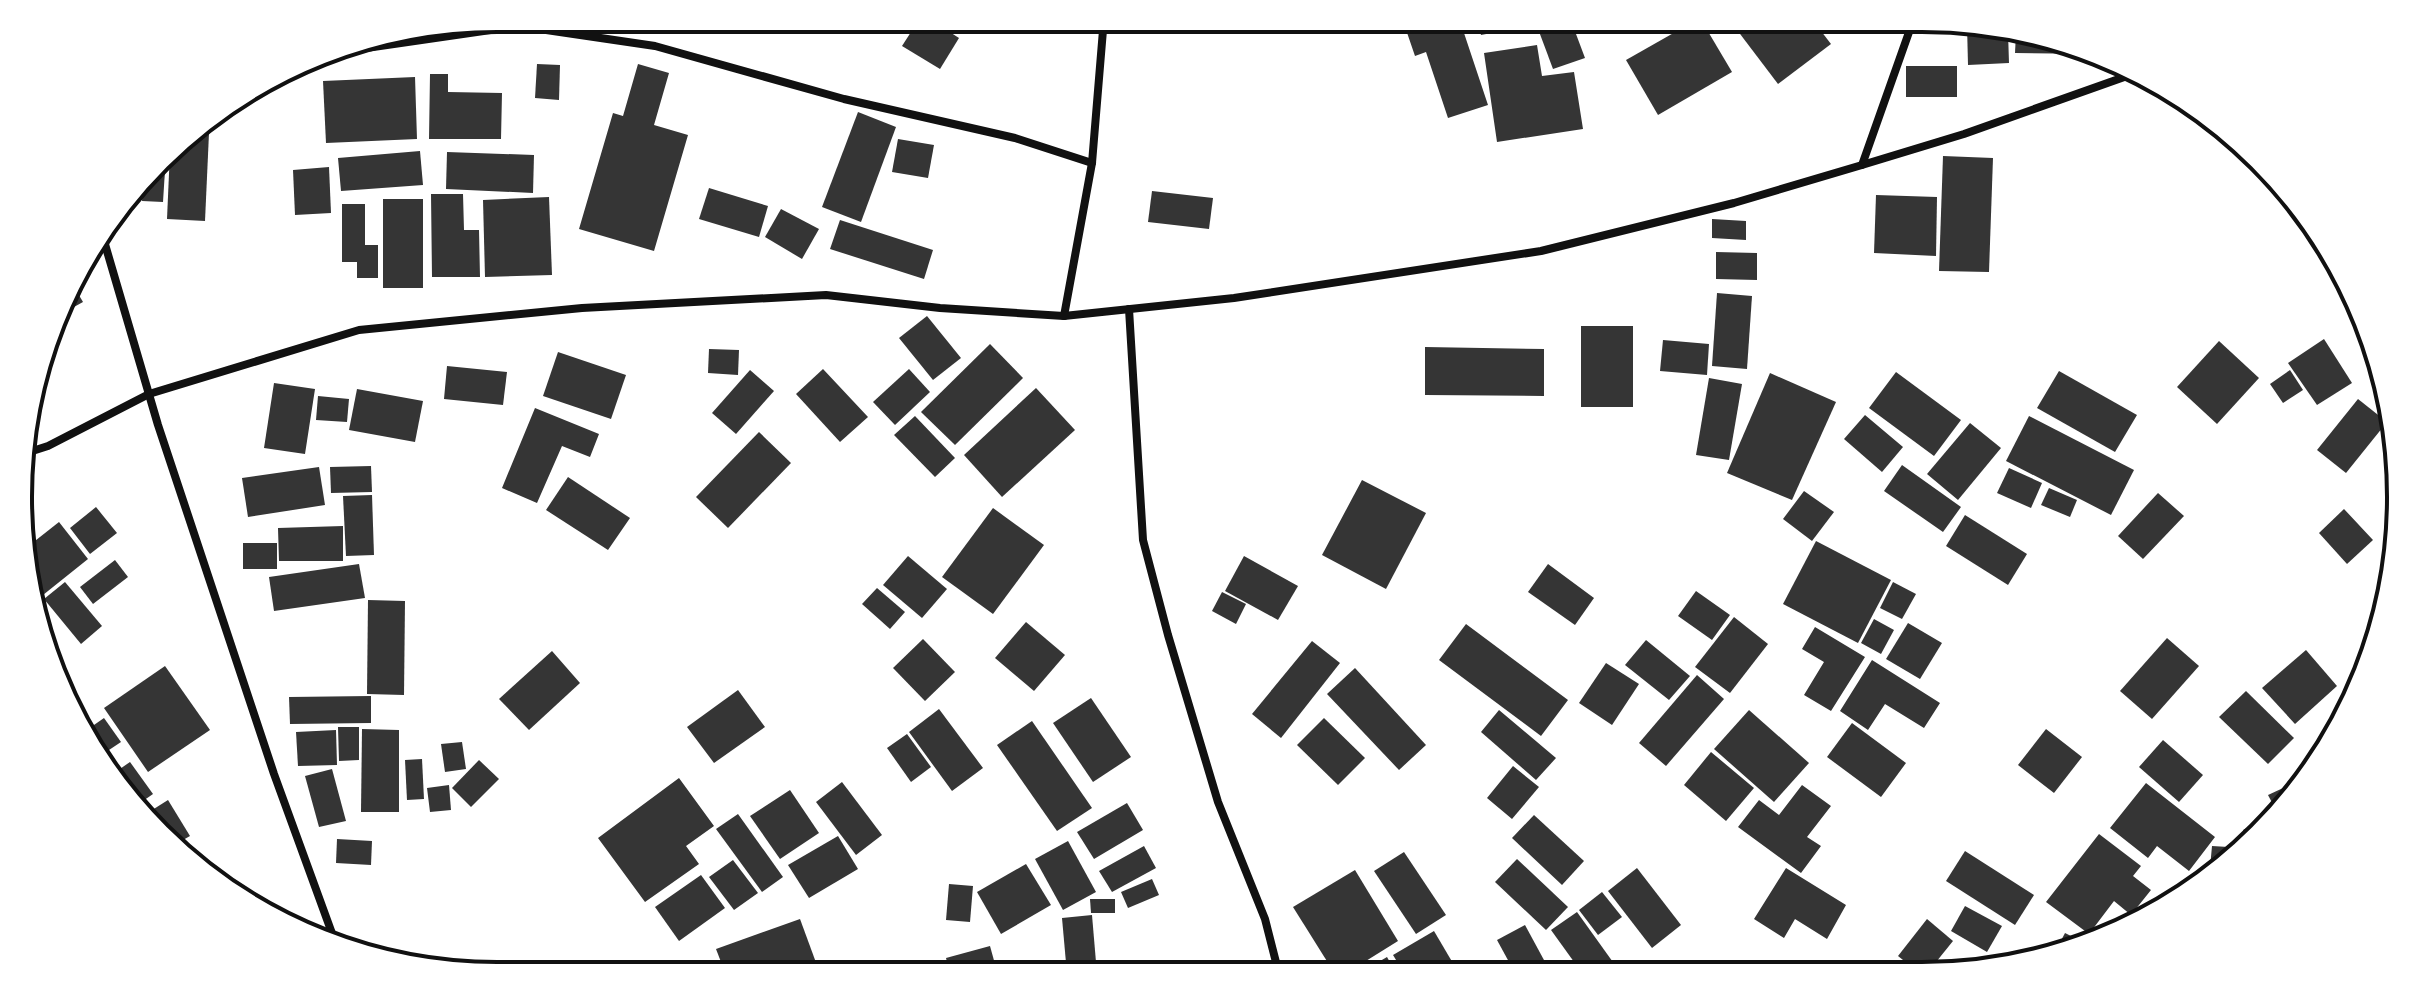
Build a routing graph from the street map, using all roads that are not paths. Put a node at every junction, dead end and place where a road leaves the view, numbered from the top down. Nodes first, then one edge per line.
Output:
1 (560, 32) edge
2 (1103, 32) edge
3 (1909, 32) edge
4 (472, 33) edge
5 (393, 44) edge
6 (2123, 78) edge
7 (1092, 163) junction
8 (1862, 165) junction
9 (106, 246) edge
10 (1129, 309) junction
11 (1064, 316) junction
12 (149, 394) junction
13 (35, 450) edge
14 (331, 931) edge
15 (1276, 962) edge

1 - 7 street
2 - 7 street
3 - 8 street
4 - 5 street
6 - 8 street
7 - 11 street
8 - 10 street
9 - 12 street
10 - 11 street
10 - 15 street
11 - 12 street
12 - 13 street
12 - 14 street

